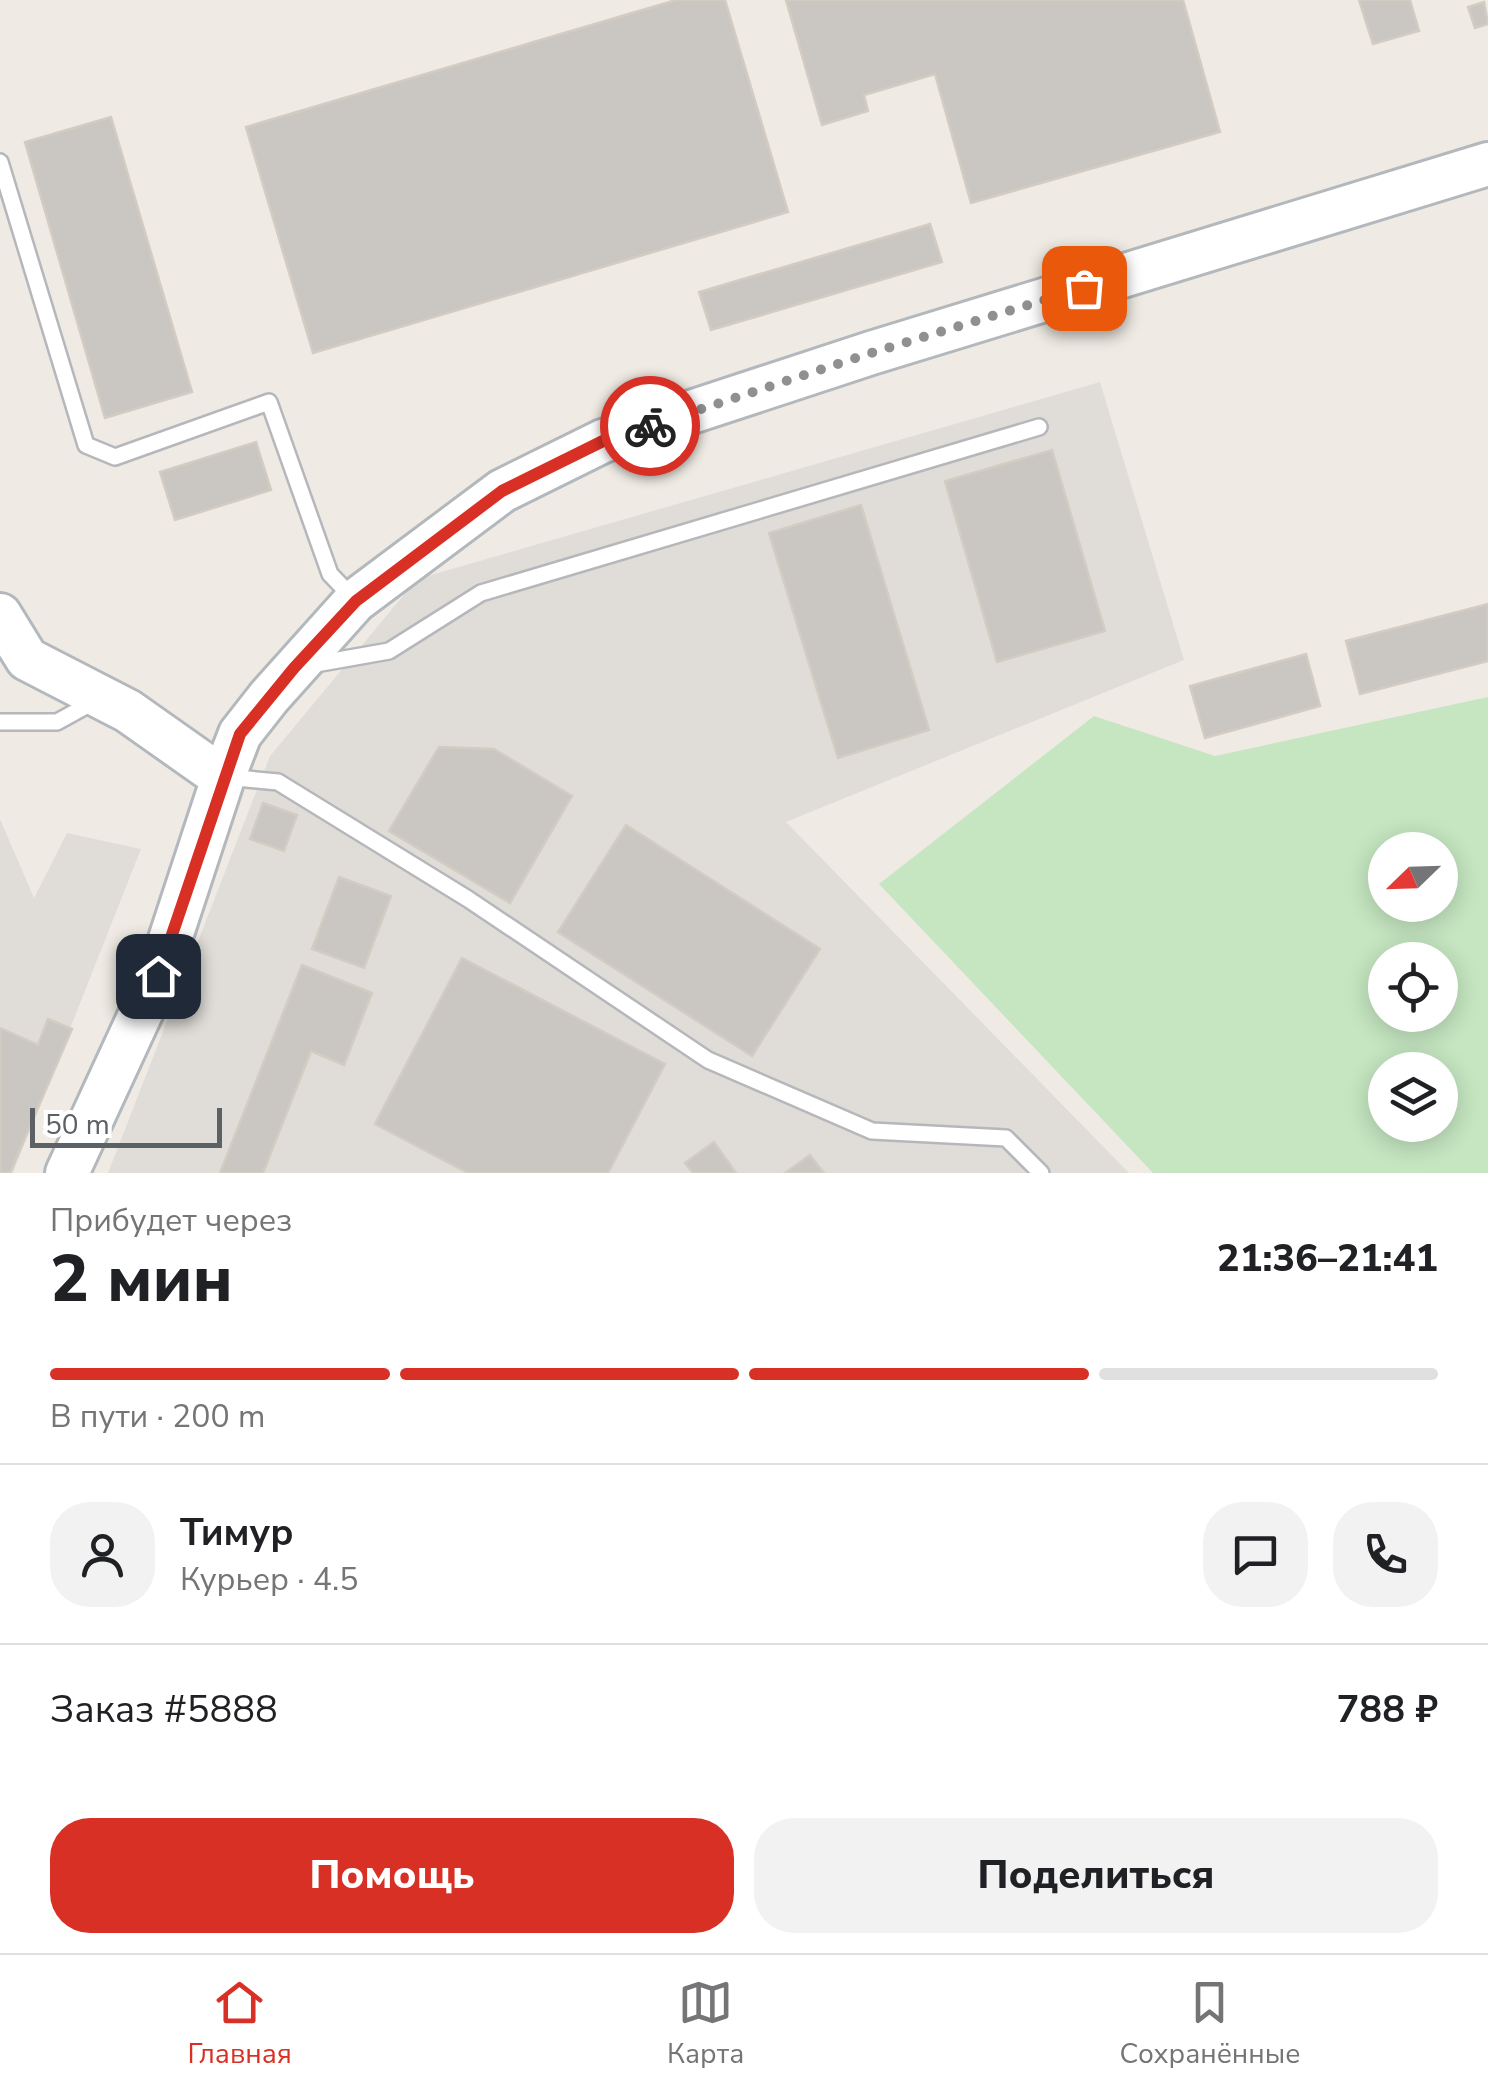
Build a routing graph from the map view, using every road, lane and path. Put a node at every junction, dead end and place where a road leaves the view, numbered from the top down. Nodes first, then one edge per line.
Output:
1 (0, 162) edge
2 (1488, 164) edge
3 (1039, 427) dead end
4 (356, 601) junction
5 (0, 615) edge
6 (294, 668) junction
7 (101, 698) junction
8 (0, 722) edge
9 (223, 778) junction
10 (68, 1173) edge
11 (1041, 1173) edge

1 - 4 lane
2 - 4 street
3 - 6 lane
4 - 6 street
5 - 7 street
6 - 9 street
7 - 8 lane
7 - 9 street
9 - 10 street
9 - 11 lane

